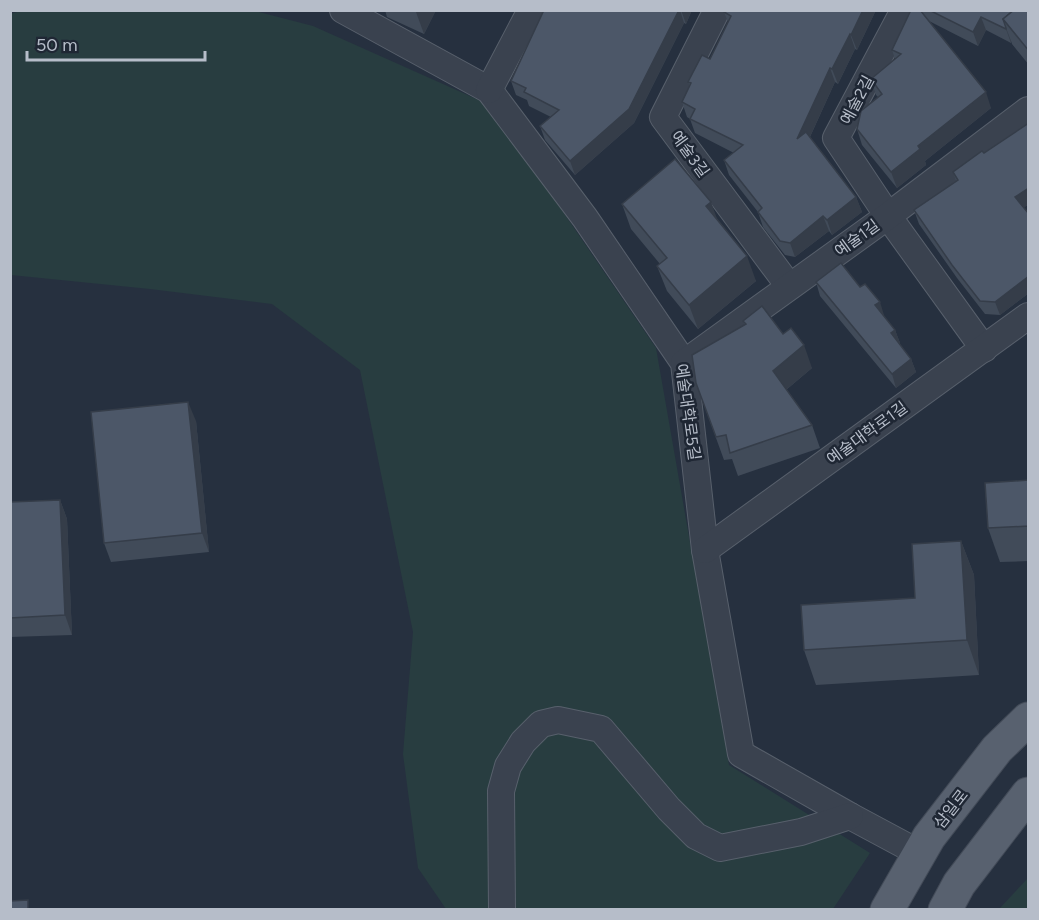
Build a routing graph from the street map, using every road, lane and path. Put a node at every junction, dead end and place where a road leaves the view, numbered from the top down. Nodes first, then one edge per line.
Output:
1 (343, 10) edge
2 (531, 10) edge
3 (717, 10) edge
4 (904, 10) edge
5 (489, 90) junction
6 (1029, 110) edge
7 (888, 216) junction
8 (789, 286) junction
9 (1029, 316) edge
10 (984, 349) junction
11 (684, 363) junction
12 (705, 550) junction
13 (1029, 719) edge
14 (1029, 794) edge
15 (850, 816) junction
16 (919, 853) junction
17 (502, 909) edge
18 (887, 909) edge
19 (945, 909) edge

1 - 5 street, 예술대학로5길
2 - 5 street
3 - 8 street, 예술3길
4 - 7 street, 예술2길
5 - 11 street, 예술대학로5길
6 - 7 street, 예술1길
7 - 8 street, 예술1길
7 - 10 street
8 - 11 street, 예술1길
9 - 10 street, 예술대학로1길
10 - 12 street, 예술대학로1길
11 - 12 street, 예술대학로5길
12 - 15 street, 예술대학로5길
13 - 16 main road, 삼일로
14 - 19 main road
15 - 16 street, 예술대학로5길
15 - 17 street
16 - 18 main road, 삼일로

